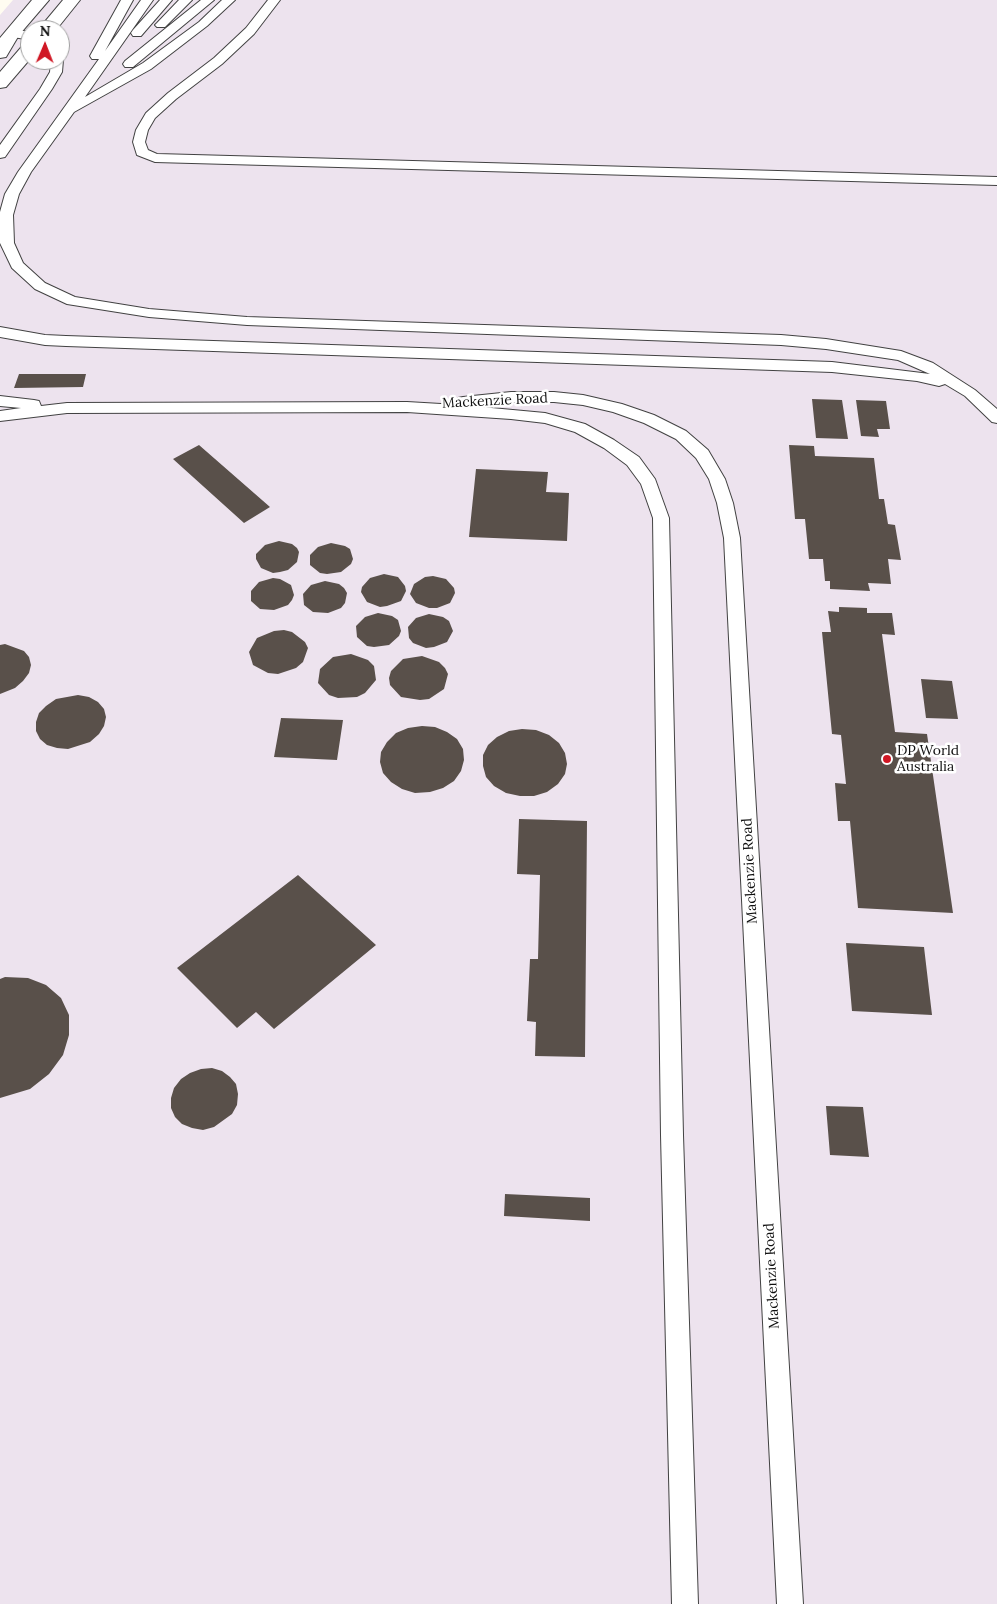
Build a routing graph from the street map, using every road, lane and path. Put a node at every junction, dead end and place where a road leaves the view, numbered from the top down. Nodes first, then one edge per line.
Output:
1 (41, 0) edge
2 (72, 0) edge
3 (127, 0) edge
4 (147, 0) edge
5 (166, 0) edge
6 (186, 0) edge
7 (208, 0) edge
8 (229, 0) edge
9 (274, 0) edge
10 (55, 20) edge
11 (12, 34) junction
12 (20, 35) edge
13 (0, 53) edge
14 (20, 60) edge
15 (56, 70) edge
16 (0, 83) edge
17 (69, 111) junction
18 (0, 154) edge
19 (997, 181) edge
20 (0, 332) edge
21 (970, 393) junction
22 (0, 401) edge
23 (407, 407) junction
24 (67, 408) junction
25 (0, 416) edge
26 (997, 418) edge
27 (684, 1604) edge
28 (790, 1604) edge

1 - 11 street
2 - 10 street
3 - 17 lane
4 - 17 lane
5 - 17 lane
6 - 17 lane
7 - 17 lane
8 - 17 lane
9 - 19 lane
11 - 12 lane
11 - 13 street
14 - 16 street
15 - 18 lane
17 - 21 lane
20 - 21 lane
21 - 26 lane
22 - 24 lane, Mackenzie Road
23 - 24 lane, Mackenzie Road
23 - 27 lane, Mackenzie Road
23 - 28 lane, Mackenzie Road
24 - 25 lane, Mackenzie Road

